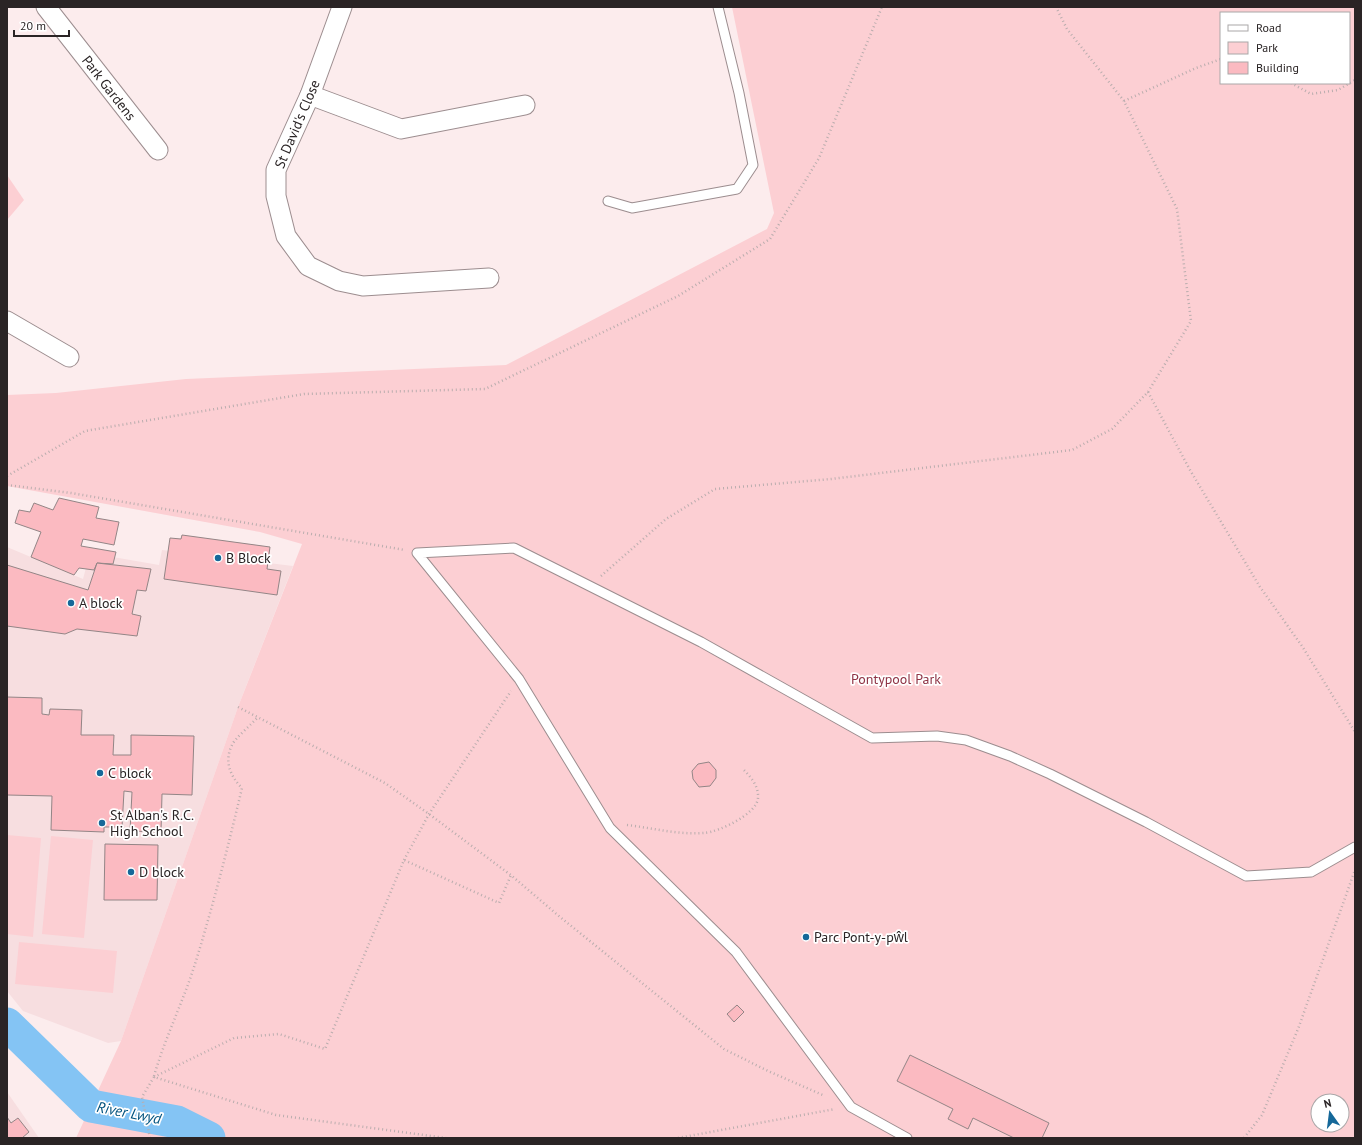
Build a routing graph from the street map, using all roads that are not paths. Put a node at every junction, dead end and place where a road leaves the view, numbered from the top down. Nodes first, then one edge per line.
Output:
1 (46, 7) edge
2 (342, 7) edge
3 (718, 7) edge
4 (310, 95) junction
5 (525, 105) dead end
6 (158, 150) dead end
7 (608, 201) dead end
8 (489, 278) dead end
9 (7, 321) edge
10 (69, 357) dead end
11 (1355, 847) edge
12 (907, 1138) edge

1 - 6 street, Park Gardens
2 - 4 street, St David's Close
3 - 7 lane
4 - 5 street
4 - 8 street, St David's Close
9 - 10 street
11 - 12 lane

